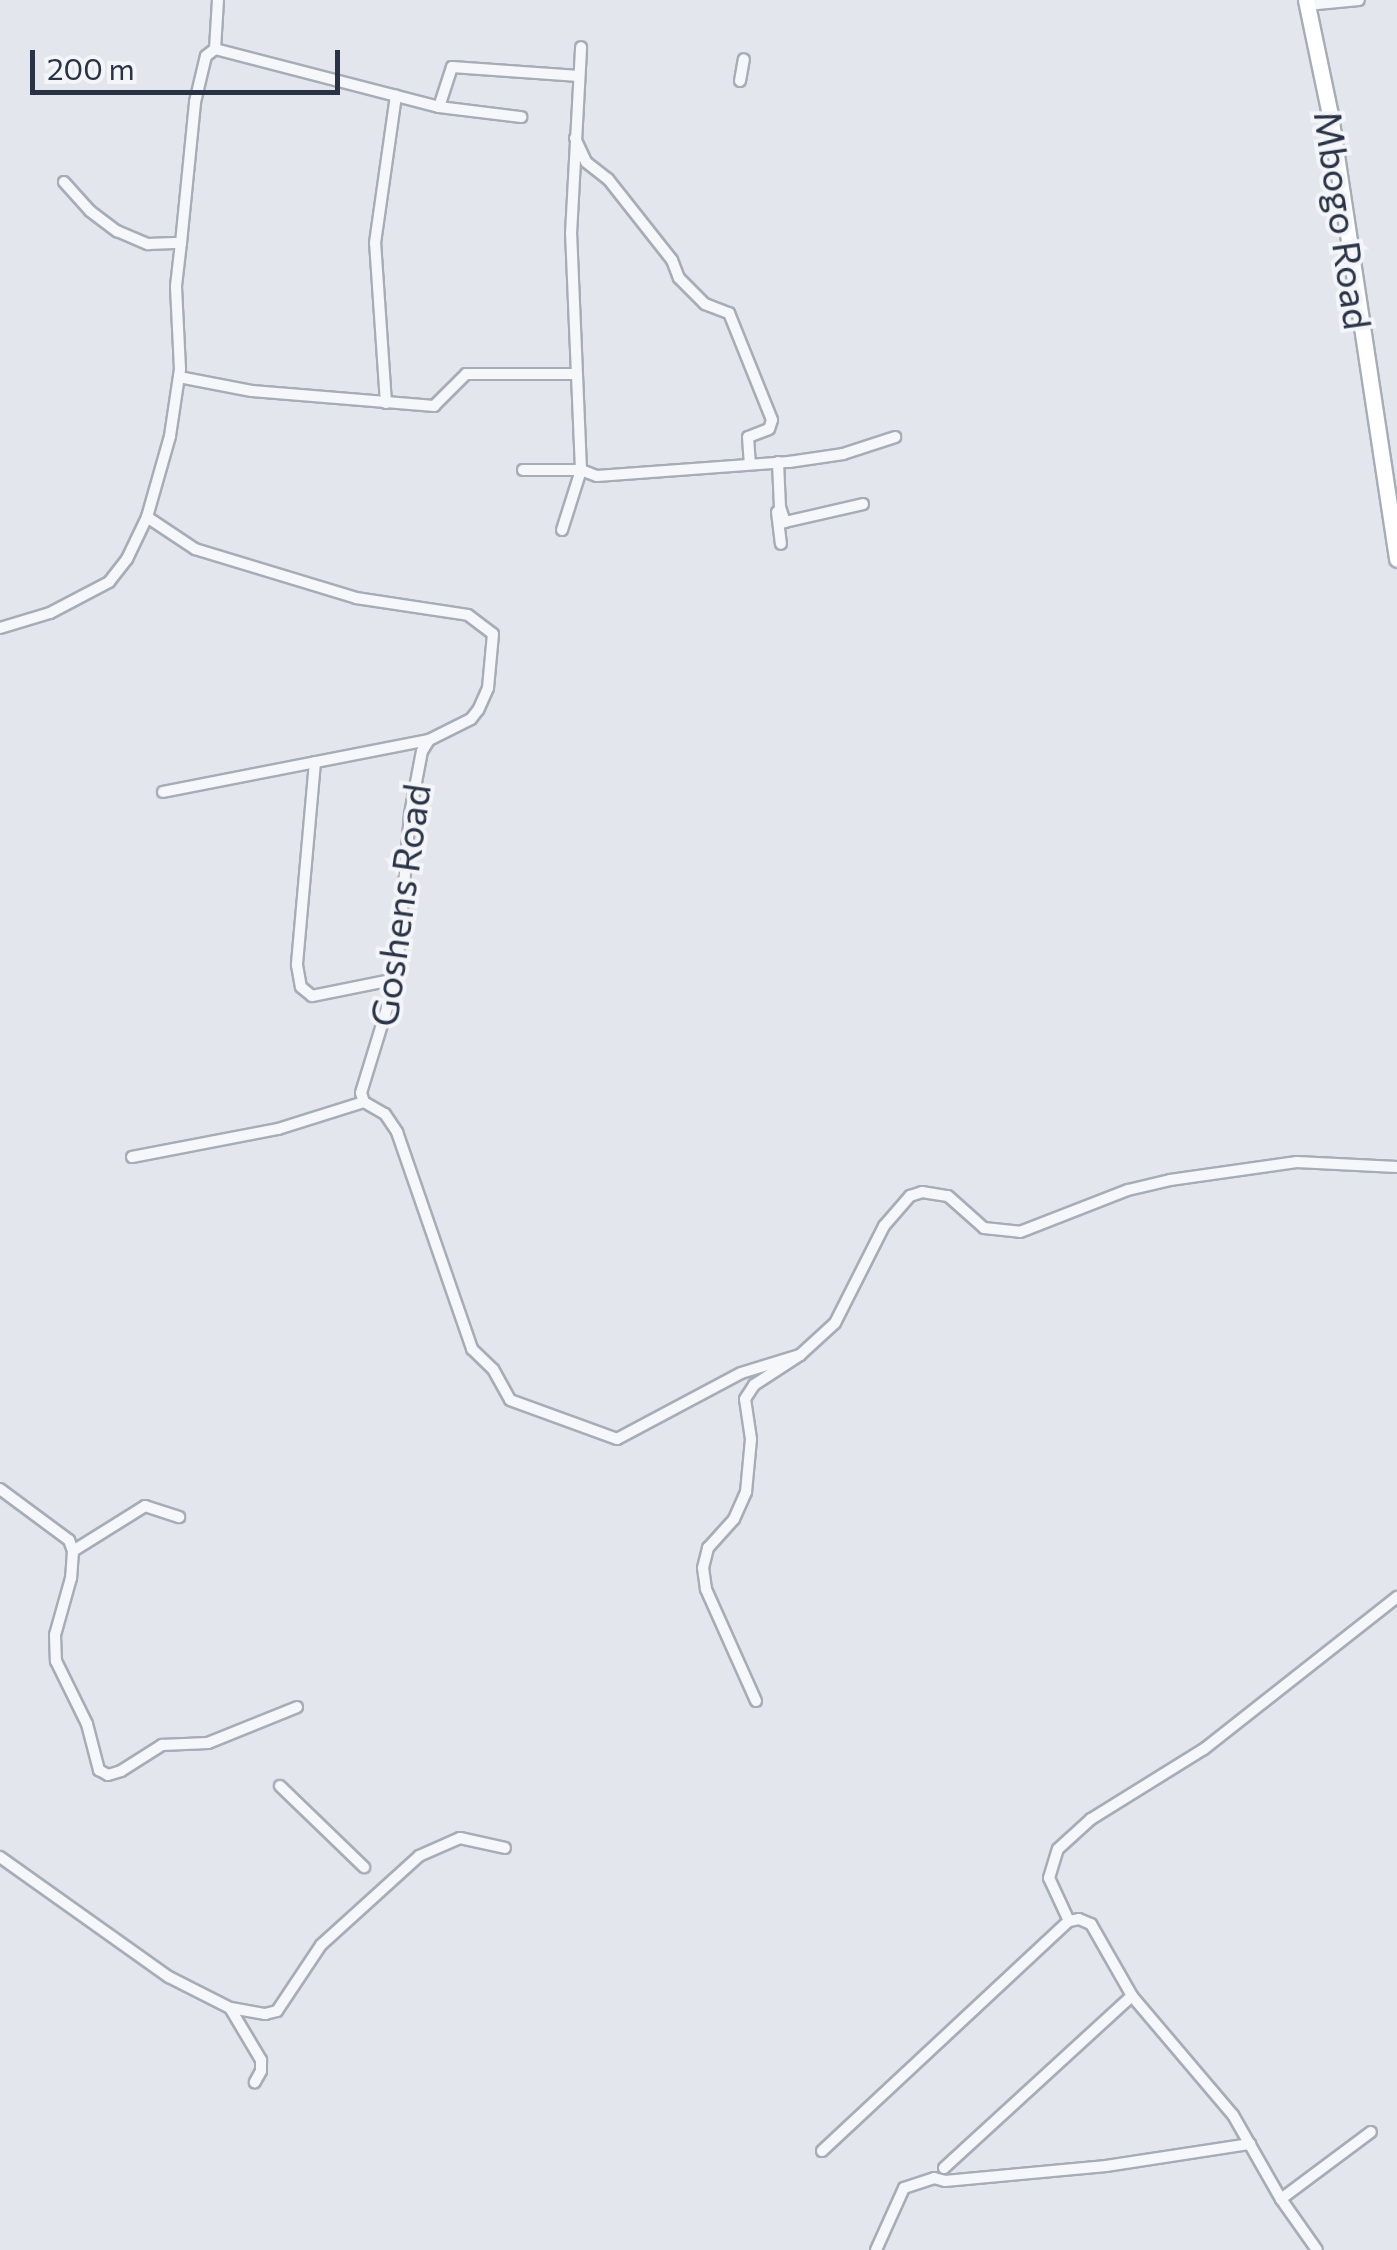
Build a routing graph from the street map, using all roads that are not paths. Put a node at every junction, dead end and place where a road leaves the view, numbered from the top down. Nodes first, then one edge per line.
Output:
1 (218, 0) edge
2 (1359, 0) edge
3 (1306, 3) edge
4 (581, 47) dead end
5 (215, 49) junction
6 (744, 59) dead end
7 (579, 76) junction
8 (740, 81) dead end
9 (396, 95) junction
10 (439, 106) junction
11 (521, 117) dead end
12 (574, 138) junction
13 (64, 182) dead end
14 (180, 244) junction
15 (575, 374) junction
16 (179, 377) junction
17 (386, 403) junction
18 (895, 437) dead end
19 (778, 462) junction
20 (763, 463) junction
21 (750, 464) junction
22 (522, 470) dead end
23 (581, 470) junction
24 (863, 504) dead end
25 (148, 517) junction
26 (562, 530) dead end
27 (781, 544) dead end
28 (1397, 559) edge
29 (0, 628) edge
30 (429, 740) junction
31 (316, 762) junction
32 (163, 792) dead end
33 (396, 979) junction
34 (364, 1102) junction
35 (132, 1157) dead end
36 (1397, 1167) edge
37 (800, 1354) junction
38 (0, 1489) edge
39 (179, 1516) dead end
40 (73, 1551) junction
41 (1397, 1596) edge
42 (756, 1701) dead end
43 (297, 1708) dead end
44 (280, 1786) dead end
45 (506, 1848) dead end
46 (0, 1858) edge
47 (364, 1868) dead end
48 (1069, 1922) junction
49 (1132, 1996) junction
50 (230, 2008) junction
51 (254, 2082) dead end
52 (1371, 2132) dead end
53 (1250, 2144) junction
54 (822, 2152) dead end
55 (944, 2168) dead end
56 (1281, 2200) junction
57 (876, 2250) edge
58 (1317, 2250) edge

1 - 5 street
2 - 3 street
3 - 28 main road, Mbogo Road
4 - 7 street
5 - 9 street
5 - 14 street
6 - 8 street
7 - 10 street
7 - 12 street
9 - 10 street
9 - 17 street
10 - 11 street
12 - 15 street
12 - 21 street
13 - 14 street
14 - 16 street
15 - 17 street
15 - 23 street
16 - 17 street
16 - 25 street
18 - 19 street
19 - 20 street
19 - 24 street
20 - 21 street
20 - 27 street
21 - 23 street
22 - 23 street
23 - 26 street
25 - 29 street
25 - 30 street, Goshens Road
30 - 31 street
30 - 33 street, Goshens Road
31 - 32 street
31 - 33 street
33 - 34 street, Goshens Road
34 - 35 street
34 - 37 street
36 - 37 street
37 - 42 street
38 - 40 street
39 - 40 street
40 - 43 street
41 - 48 street
44 - 47 street
45 - 50 street
46 - 50 street
48 - 49 street
48 - 54 street
49 - 53 street
49 - 55 street
50 - 51 street
52 - 56 street
53 - 56 street
53 - 57 street
56 - 58 street

